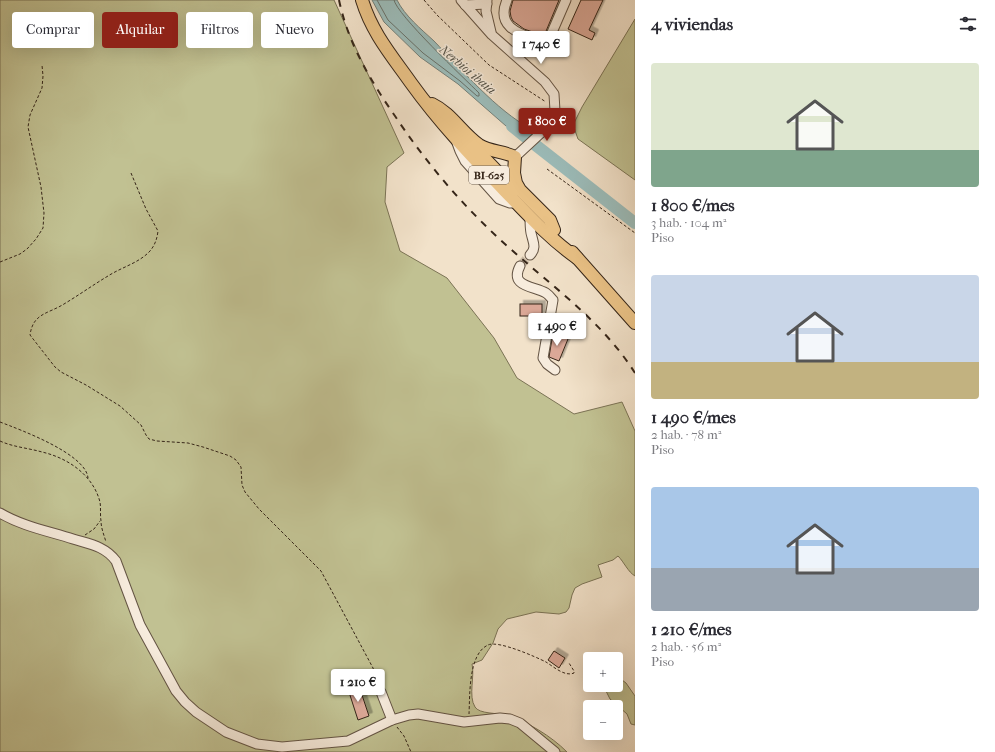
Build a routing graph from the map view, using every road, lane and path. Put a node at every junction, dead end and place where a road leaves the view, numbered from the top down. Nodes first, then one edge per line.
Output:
1 (362, 0) edge
2 (424, 0) edge
3 (507, 0) edge
4 (566, 0) edge
5 (463, 2) edge
6 (487, 2) edge
7 (492, 35) junction
8 (42, 65) dead end
9 (412, 84) junction
10 (432, 104) junction
11 (552, 108) junction
12 (448, 130) junction
13 (503, 153) junction
14 (514, 161) junction
15 (548, 169) dead end
16 (496, 171) junction
17 (131, 173) dead end
18 (528, 215) junction
19 (554, 230) junction
20 (635, 233) edge
21 (530, 255) tunnel mouth
22 (576, 258) junction
23 (0, 262) edge
24 (520, 266) dead end
25 (635, 323) edge
26 (555, 370) dead end
27 (0, 422) edge
28 (0, 441) edge
29 (88, 479) junction
30 (0, 513) edge
31 (101, 521) junction
32 (73, 539) junction
33 (108, 552) junction
34 (569, 663) dead end
35 (381, 692) joint
36 (392, 720) junction
37 (474, 721) junction
38 (410, 752) edge
39 (555, 752) edge

1 - 9 main road, BI-625
2 - 11 path
3 - 4 street
5 - 6 street
5 - 7 street
6 - 7 street
7 - 11 street
8 - 23 path
9 - 10 main road
9 - 12 main road, BI-625
10 - 13 main road
10 - 16 main road
11 - 14 street
12 - 16 main road
12 - 18 main road, BI-625
13 - 14 main road
13 - 16 main road
14 - 16 main road
14 - 19 main road
15 - 20 path
16 - 18 main road
16 - 19 main road
17 - 35 path
18 - 21 street
18 - 22 main road, BI-625
19 - 22 main road
22 - 25 main road, BI-625
24 - 26 street
27 - 29 path
28 - 29 path
29 - 31 path
30 - 32 street
31 - 32 path
31 - 33 path
32 - 33 street
33 - 36 street
34 - 37 path
35 - 36 street
36 - 37 street
36 - 38 path
37 - 39 street

